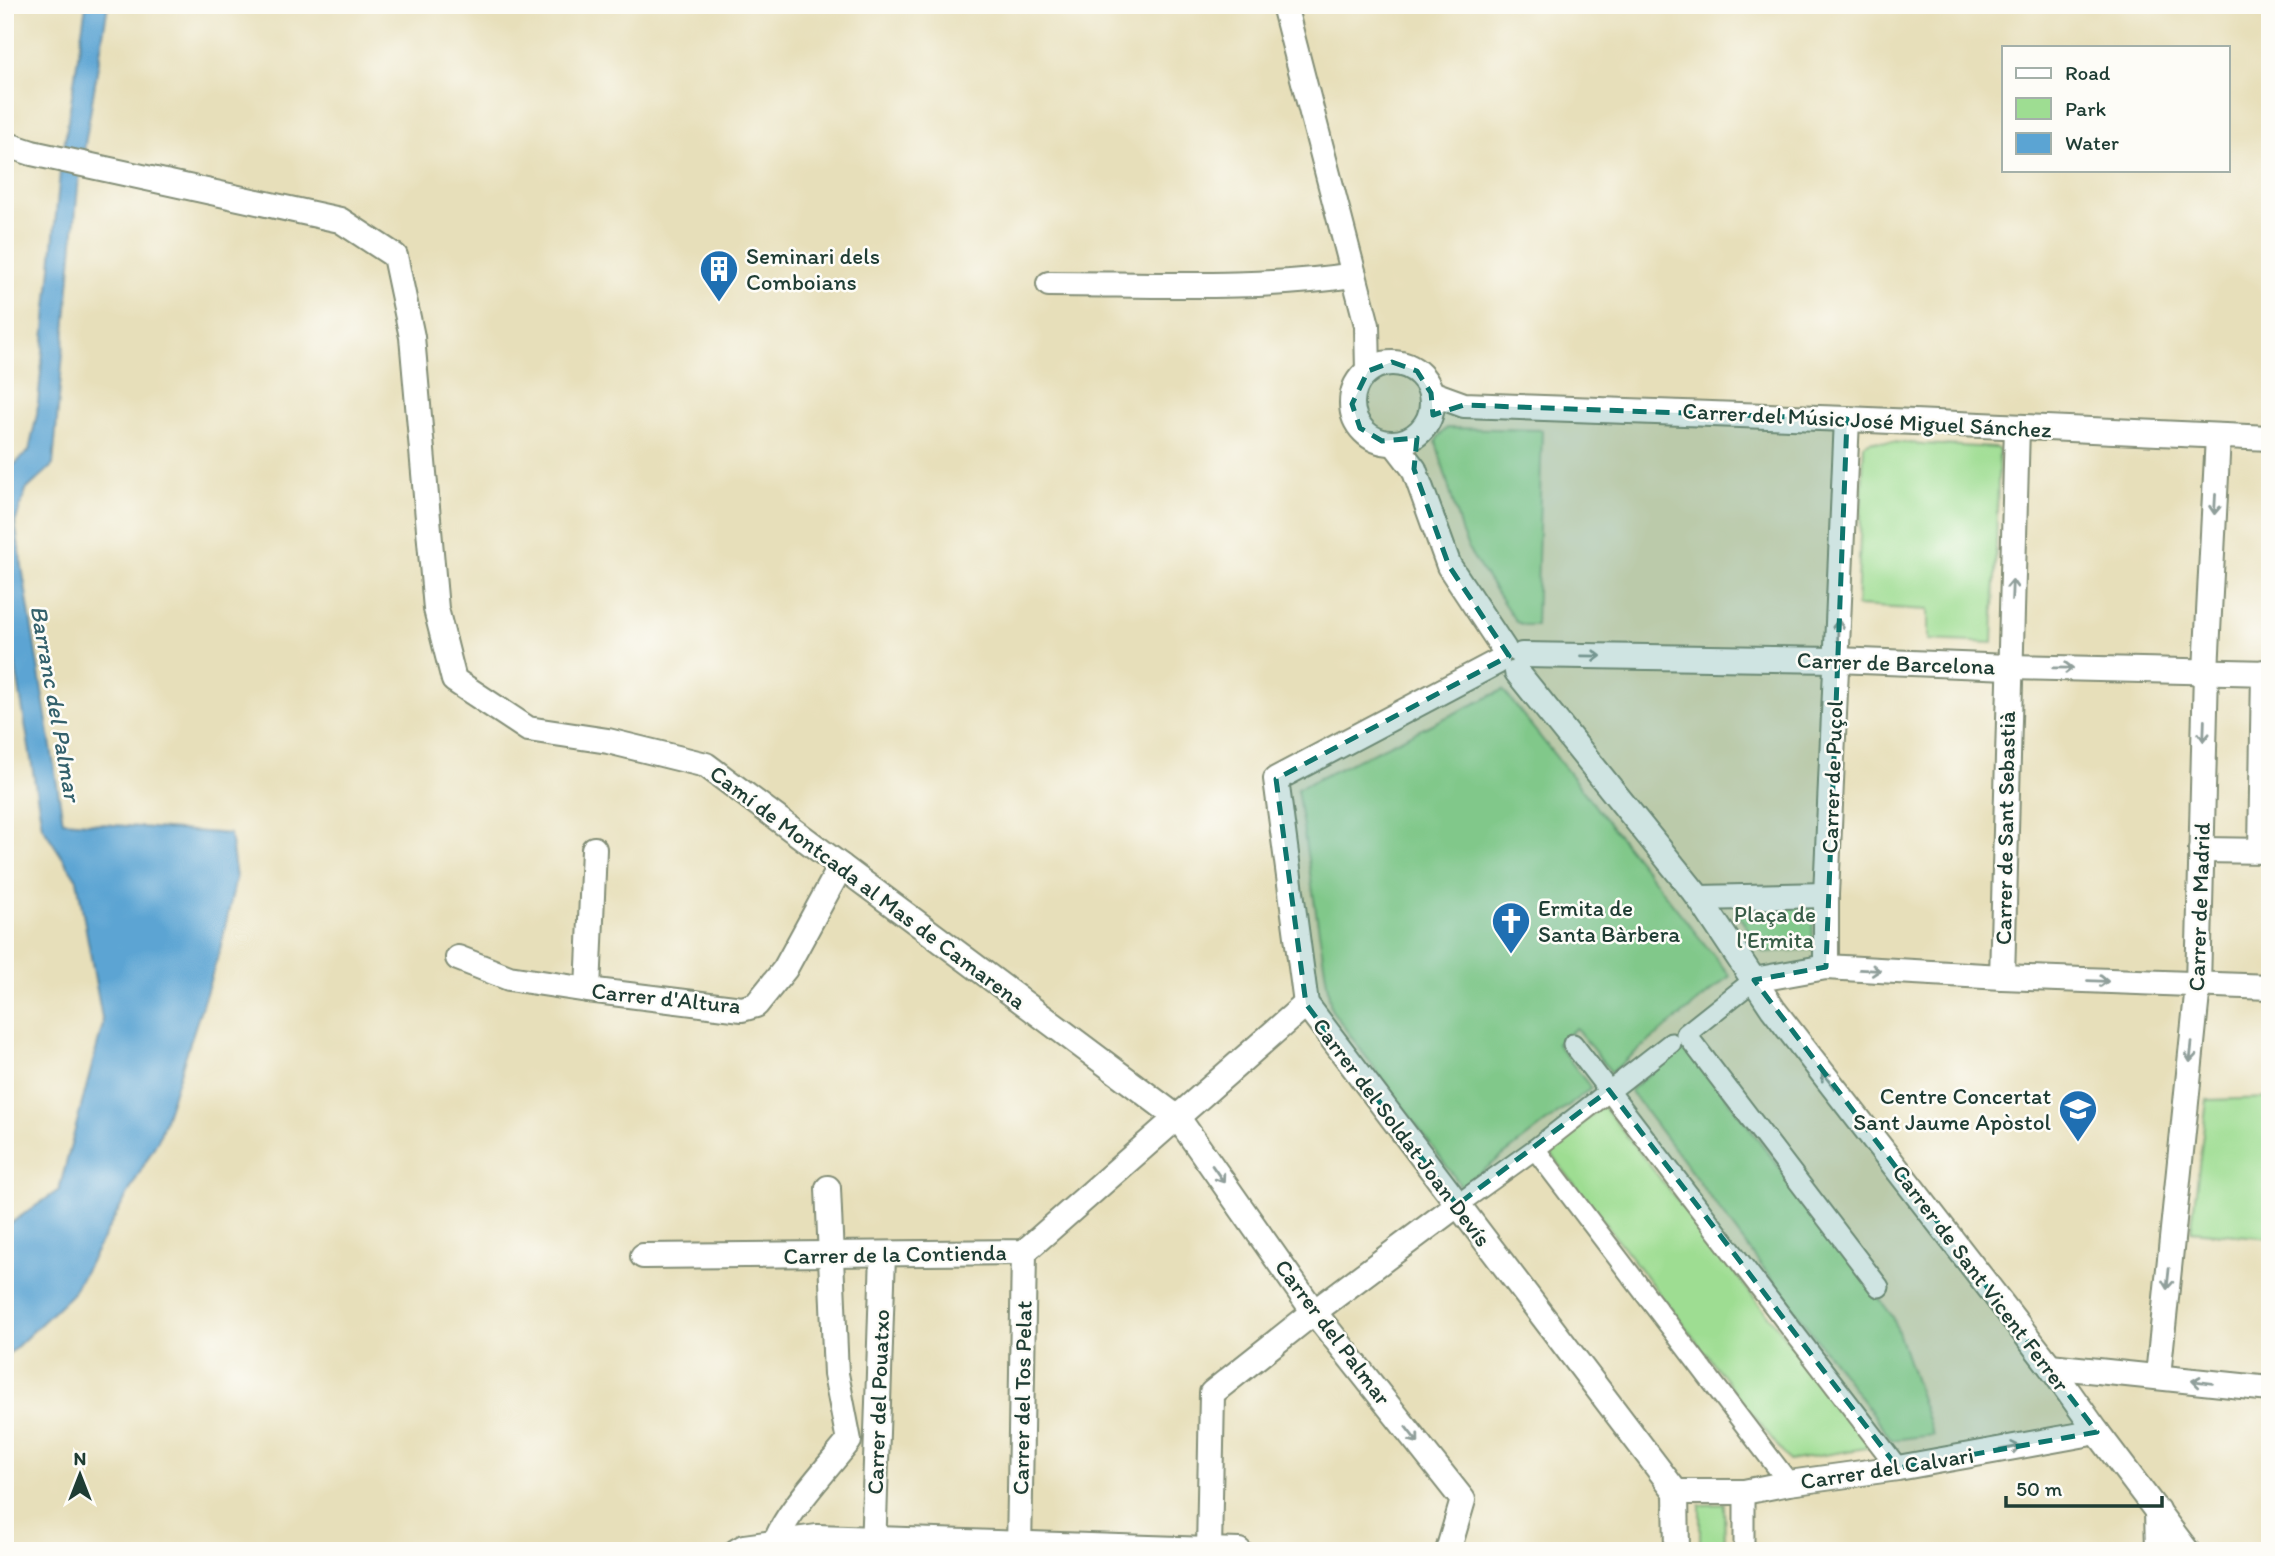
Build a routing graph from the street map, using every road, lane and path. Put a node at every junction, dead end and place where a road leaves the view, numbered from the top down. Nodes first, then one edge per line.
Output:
1 (1284, 5) edge
2 (5, 144) edge
3 (1354, 275) junction
4 (1049, 284) dead end
5 (1367, 325) junction
6 (1405, 365) junction
7 (1368, 371) junction
8 (1847, 419) junction
9 (1418, 422) junction
10 (2017, 427) junction
11 (2218, 436) junction
12 (2270, 438) edge
13 (1510, 659) junction
14 (1837, 660) junction
15 (2009, 667) junction
16 (2206, 671) junction
17 (2267, 672) edge
18 (594, 849) dead end
19 (2201, 850) junction
20 (2266, 850) edge
21 (841, 866) junction
22 (1826, 895) junction
23 (1699, 898) junction
24 (458, 958) dead end
25 (1826, 967) junction
26 (2002, 977) junction
27 (1754, 980) junction
28 (2198, 985) junction
29 (2270, 987) edge
30 (588, 990) junction
31 (1306, 1004) junction
32 (1671, 1043) dead end
33 (1573, 1044) dead end
34 (1609, 1090) junction
35 (1178, 1118) junction
36 (1535, 1149) junction
37 (828, 1188) dead end
38 (1457, 1205) junction
39 (1024, 1252) junction
40 (831, 1254) junction
41 (883, 1254) junction
42 (643, 1256) dead end
43 (1879, 1287) dead end
44 (1314, 1312) junction
45 (2050, 1366) junction
46 (2158, 1376) junction
47 (2270, 1390) edge
48 (2097, 1432) junction
49 (1898, 1468) junction
50 (1789, 1483) junction
51 (1676, 1492) junction
52 (1744, 1492) junction
53 (2157, 1510) junction
54 (776, 1543) junction
55 (817, 1544) edge
56 (873, 1545) edge
57 (1020, 1547) edge
58 (1209, 1550) edge
59 (737, 1551) edge
60 (1239, 1551) edge
61 (1448, 1551) edge
62 (1677, 1551) edge
63 (1744, 1551) edge
64 (2158, 1551) edge
65 (2187, 1551) edge

1 - 3 street
2 - 21 street, Camí de Montcada al Mas de Camarena
3 - 4 street
3 - 5 street
5 - 6 street
5 - 7 street
6 - 7 street
6 - 9 street
7 - 9 street
8 - 9 street, Carrer del Músic José Miguel Sánchez
8 - 10 street, Carrer del Músic José Miguel Sánchez
14 -> 8 street, Carrer de Puçol
9 - 13 street, Carrer de Sant Vicent Ferrer
10 - 11 street, Carrer del Músic José Miguel Sánchez
15 -> 10 street, Carrer de Sant Sebastià
11 - 12 street, Carrer del Músic José Miguel Sánchez
11 -> 16 street, Carrer de Madrid
13 -> 14 street, Carrer de Barcelona
13 - 23 street, Carrer de Sant Vicent Ferrer
13 - 31 street, Carrer del Soldat Joan Devís
14 - 15 street, Carrer de Barcelona
14 - 22 street, Carrer de Puçol
15 -> 16 street, Carrer de Barcelona
15 - 26 street, Carrer de Sant Sebastià
16 - 17 street, Carrer de Barcelona
16 -> 19 street, Carrer de Madrid
17 - 20 street
18 - 30 street
19 - 20 street
19 - 28 street, Carrer de Madrid
21 - 30 street, Carrer d'Altura
21 - 35 street, Camí de Montcada al Mas de Camarena
22 - 23 street
22 - 25 street, Carrer de Puçol
23 - 27 street, Carrer de Sant Vicent Ferrer
24 - 30 street, Carrer d'Altura
25 -> 26 street
25 - 27 street
26 -> 28 street
27 - 43 street
45 -> 27 street, Carrer de Sant Vicent Ferrer
28 - 29 street
28 -> 46 street, Carrer de Madrid
31 - 35 street, Carrer de la Contienda
31 - 38 street, Carrer del Soldat Joan Devís
32 - 34 street
33 - 34 street
34 - 36 street
34 - 49 street
35 - 39 street, Carrer de la Contienda
35 -> 44 street, Carrer del Palmar
36 - 38 street
36 - 50 street
37 - 40 street
38 - 44 street
38 - 51 street, Carrer del Soldat Joan Devís
39 - 41 street, Carrer de la Contienda
39 - 57 street, Carrer del Tos Pelat
40 - 41 street, Carrer de la Contienda
40 - 42 street, Carrer de la Contienda
40 - 54 street
41 - 56 street, Carrer del Pouatxo
44 - 58 street
44 -> 61 street, Carrer del Palmar
45 - 46 street
45 - 48 street, Carrer de Sant Vicent Ferrer
47 -> 46 street
49 -> 48 street, Carrer del Calvari
48 - 53 street, Carrer de Sant Vicent Ferrer
49 - 50 street, Carrer del Calvari
50 - 52 street, Carrer del Calvari
51 - 52 street, Carrer del Calvari
51 - 62 street
52 - 63 street
53 - 64 street
53 - 65 street, Carrer de Sant Vicent Ferrer
54 - 55 street
54 - 59 street
55 - 56 street
56 - 57 street
57 - 58 street
58 - 60 street

